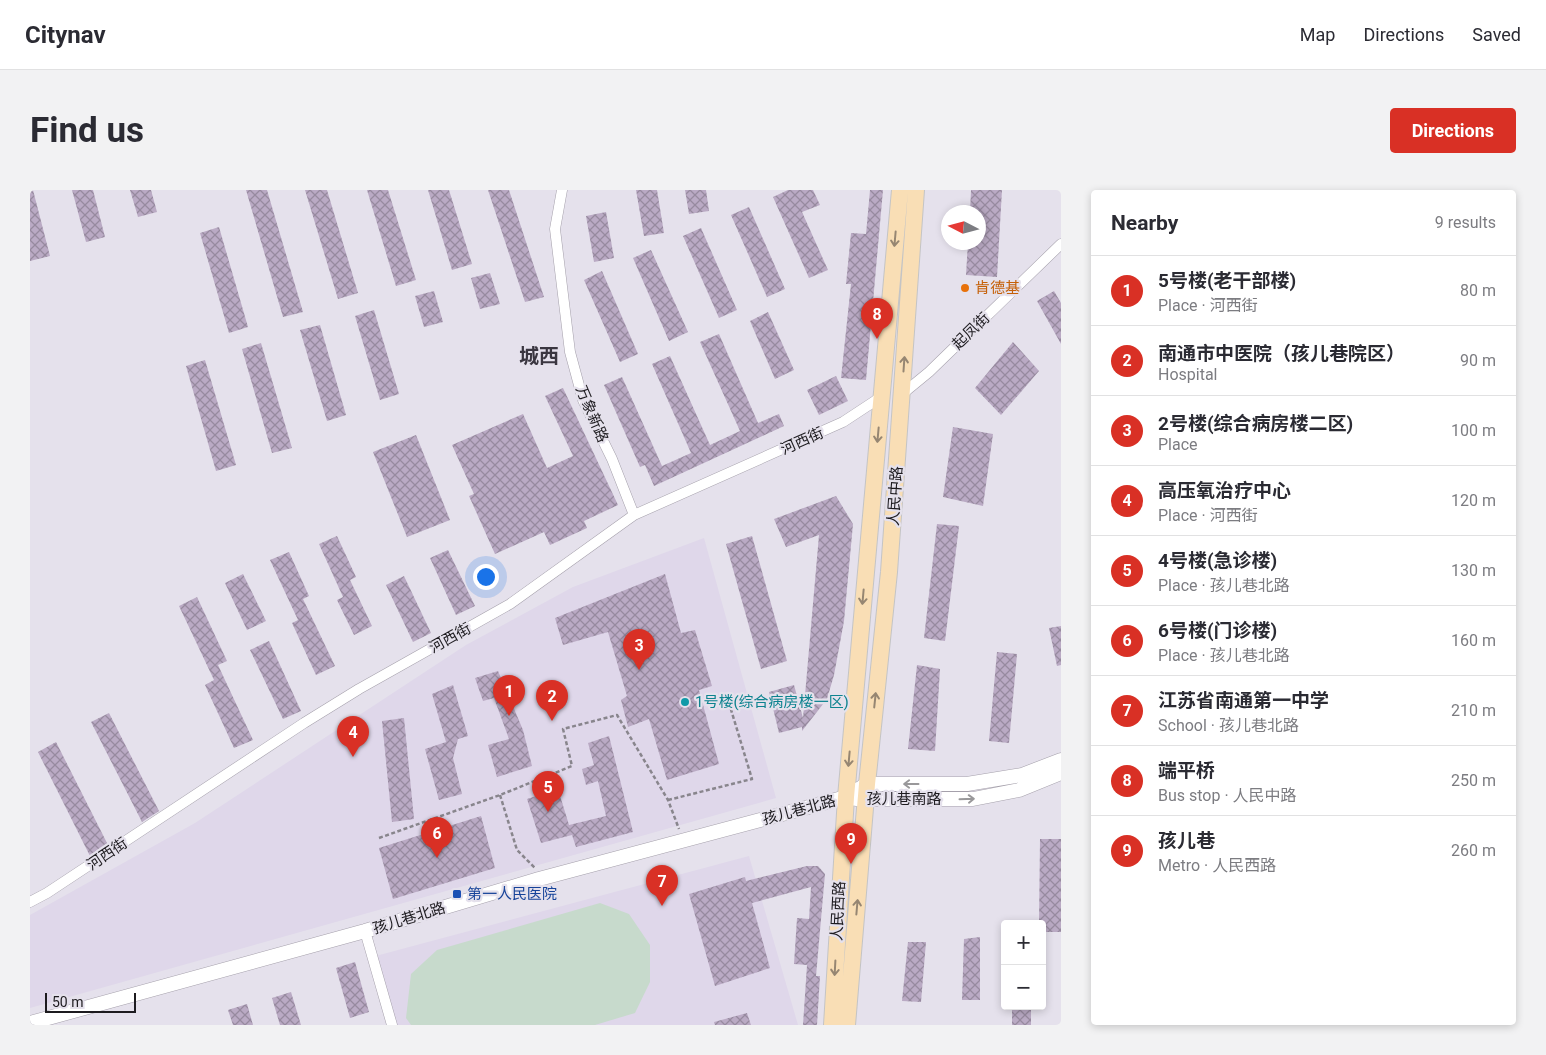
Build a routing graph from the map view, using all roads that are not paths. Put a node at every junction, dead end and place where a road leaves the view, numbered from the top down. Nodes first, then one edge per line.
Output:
1 (562, 190) edge
2 (900, 190) edge
3 (916, 190) edge
4 (1061, 244) edge
5 (902, 395) junction
6 (881, 397) junction
7 (634, 514) junction
8 (1061, 760) edge
9 (1061, 773) edge
10 (867, 784) junction
11 (846, 798) junction
12 (866, 801) junction
13 (30, 902) edge
14 (365, 931) junction
15 (30, 1023) edge
16 (392, 1025) edge
17 (832, 1025) edge
18 (847, 1025) edge

1 - 7 street, 万象新路
2 -> 6 main road, 人民中路
5 -> 3 main road, 人民中路
4 - 5 street, 起凤街
10 -> 5 main road, 人民中路
6 - 7 street, 河西街
6 -> 11 main road, 人民中路
7 - 13 street, 河西街
8 -> 10 main road, 孩儿巷南路
12 -> 9 main road, 孩儿巷南路
10 - 11 main road, 孩儿巷南路
10 - 12 main road, 人民中路
11 - 12 main road, 孩儿巷南路
11 - 14 main road, 孩儿巷北路
11 -> 17 main road, 人民西路
18 -> 12 main road, 人民西路
14 - 15 main road, 孩儿巷北路
14 - 16 street

